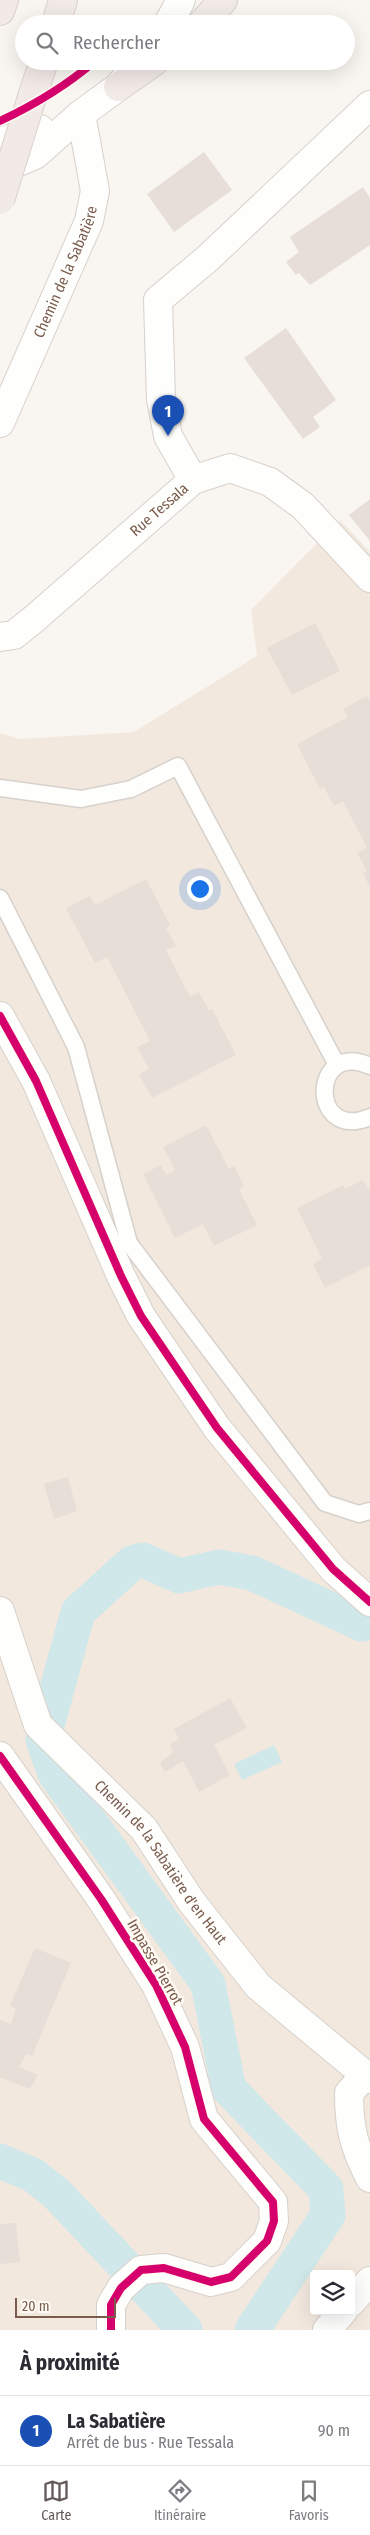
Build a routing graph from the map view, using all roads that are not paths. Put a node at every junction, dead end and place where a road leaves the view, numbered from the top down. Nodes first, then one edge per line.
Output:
1 (4, 0) edge
2 (63, 0) edge
3 (181, 0) edge
4 (223, 0) edge
5 (0, 11) edge
6 (59, 15) edge
7 (173, 15) edge
8 (210, 15) edge
9 (41, 70) edge
10 (132, 70) edge
11 (142, 70) edge
12 (118, 87) junction
13 (370, 105) edge
14 (81, 114) junction
15 (0, 142) edge
16 (0, 170) edge
17 (0, 200) edge
18 (0, 423) edge
19 (193, 480) junction
20 (370, 578) edge
21 (0, 637) edge
22 (0, 788) edge
23 (0, 898) edge
24 (0, 1016) edge
25 (337, 1065) junction
26 (370, 1066) edge
27 (370, 1116) edge
28 (370, 1511) edge
29 (370, 1602) edge
30 (0, 1611) edge
31 (0, 1756) edge
32 (367, 2077) edge
33 (370, 2178) edge
34 (370, 2281) edge
35 (355, 2298) edge
36 (340, 2315) edge
37 (111, 2330) edge
38 (327, 2330) edge

1 - 5 highway
2 - 6 highway
3 - 7 street
4 - 8 highway
9 - 17 highway, bridge
10 - 12 street
11 - 12 highway
12 - 14 street
13 - 19 street
14 - 15 street
14 - 16 street
14 - 18 street, Chemin de la Sabatière
19 - 20 street, Rue Tessala
19 - 21 street, Rue Tessala
22 - 25 lane
23 - 28 lane
24 - 29 street
25 - 26 lane
25 - 27 lane
30 - 32 street, Chemin de la Sabatière d'en Haut
31 - 37 street, Impasse Pierrot
32 - 33 street
34 - 35 street
36 - 38 street

